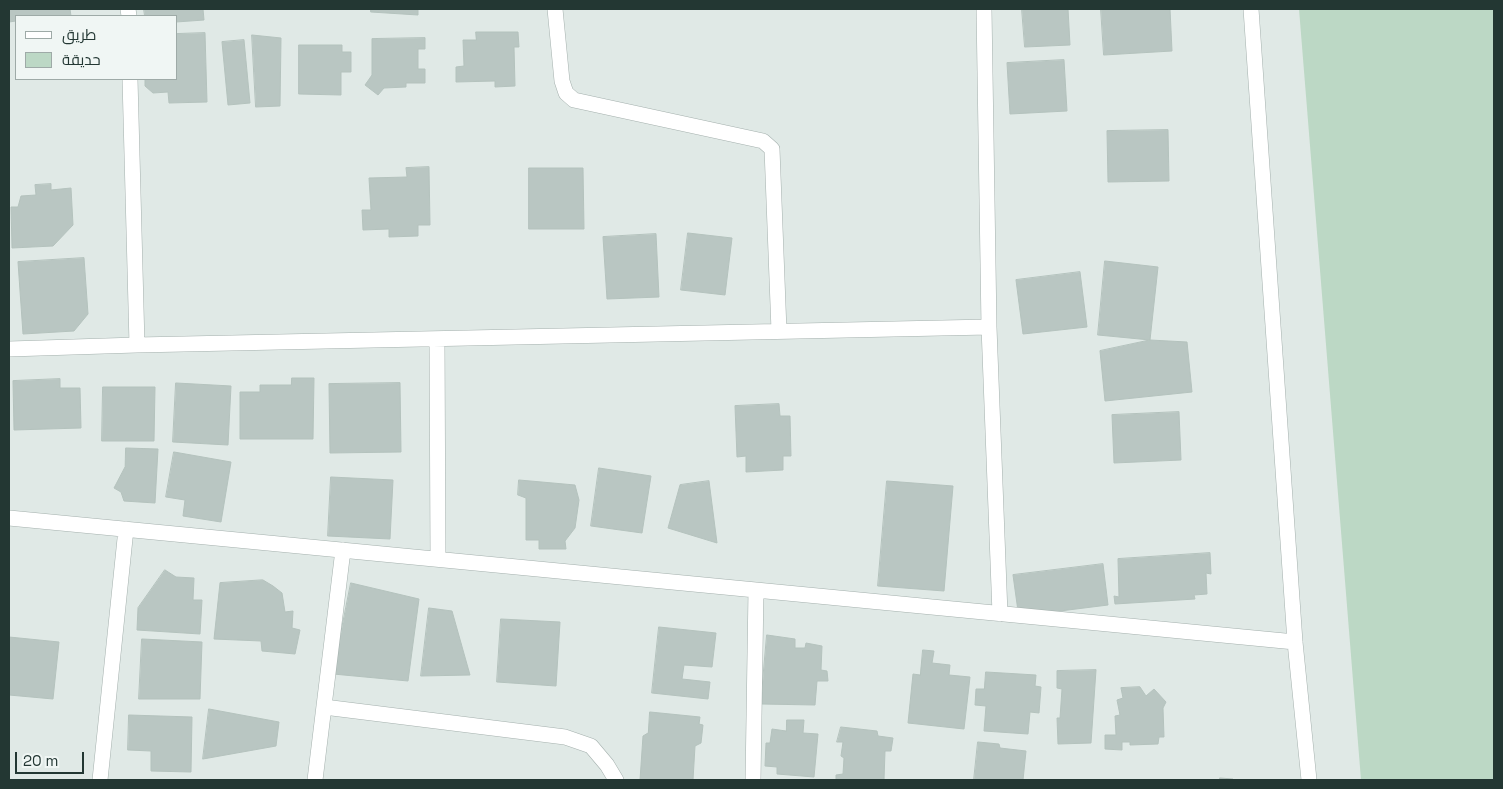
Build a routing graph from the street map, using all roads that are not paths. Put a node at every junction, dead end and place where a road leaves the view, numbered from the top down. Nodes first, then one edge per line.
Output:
1 (555, 9) edge
2 (984, 9) edge
3 (1251, 9) edge
4 (130, 80) edge
5 (989, 327) junction
6 (779, 331) junction
7 (437, 339) junction
8 (137, 345) junction
9 (9, 349) edge
10 (9, 518) edge
11 (126, 529) junction
12 (343, 550) junction
13 (438, 559) junction
14 (756, 590) junction
15 (1000, 614) junction
16 (1295, 642) junction
17 (324, 707) junction
18 (100, 780) edge
19 (315, 780) edge
20 (616, 780) edge
21 (752, 780) edge
22 (1309, 780) edge

1 - 6 street
2 - 5 street
3 - 16 street
4 - 8 street
5 - 6 street
5 - 15 street
6 - 7 street
7 - 8 street
7 - 13 street
8 - 9 street
10 - 11 street
11 - 12 street
11 - 18 street
12 - 13 street
12 - 17 street
13 - 14 street
14 - 15 street
14 - 21 street
15 - 16 street
16 - 22 street
17 - 19 street
17 - 20 street

